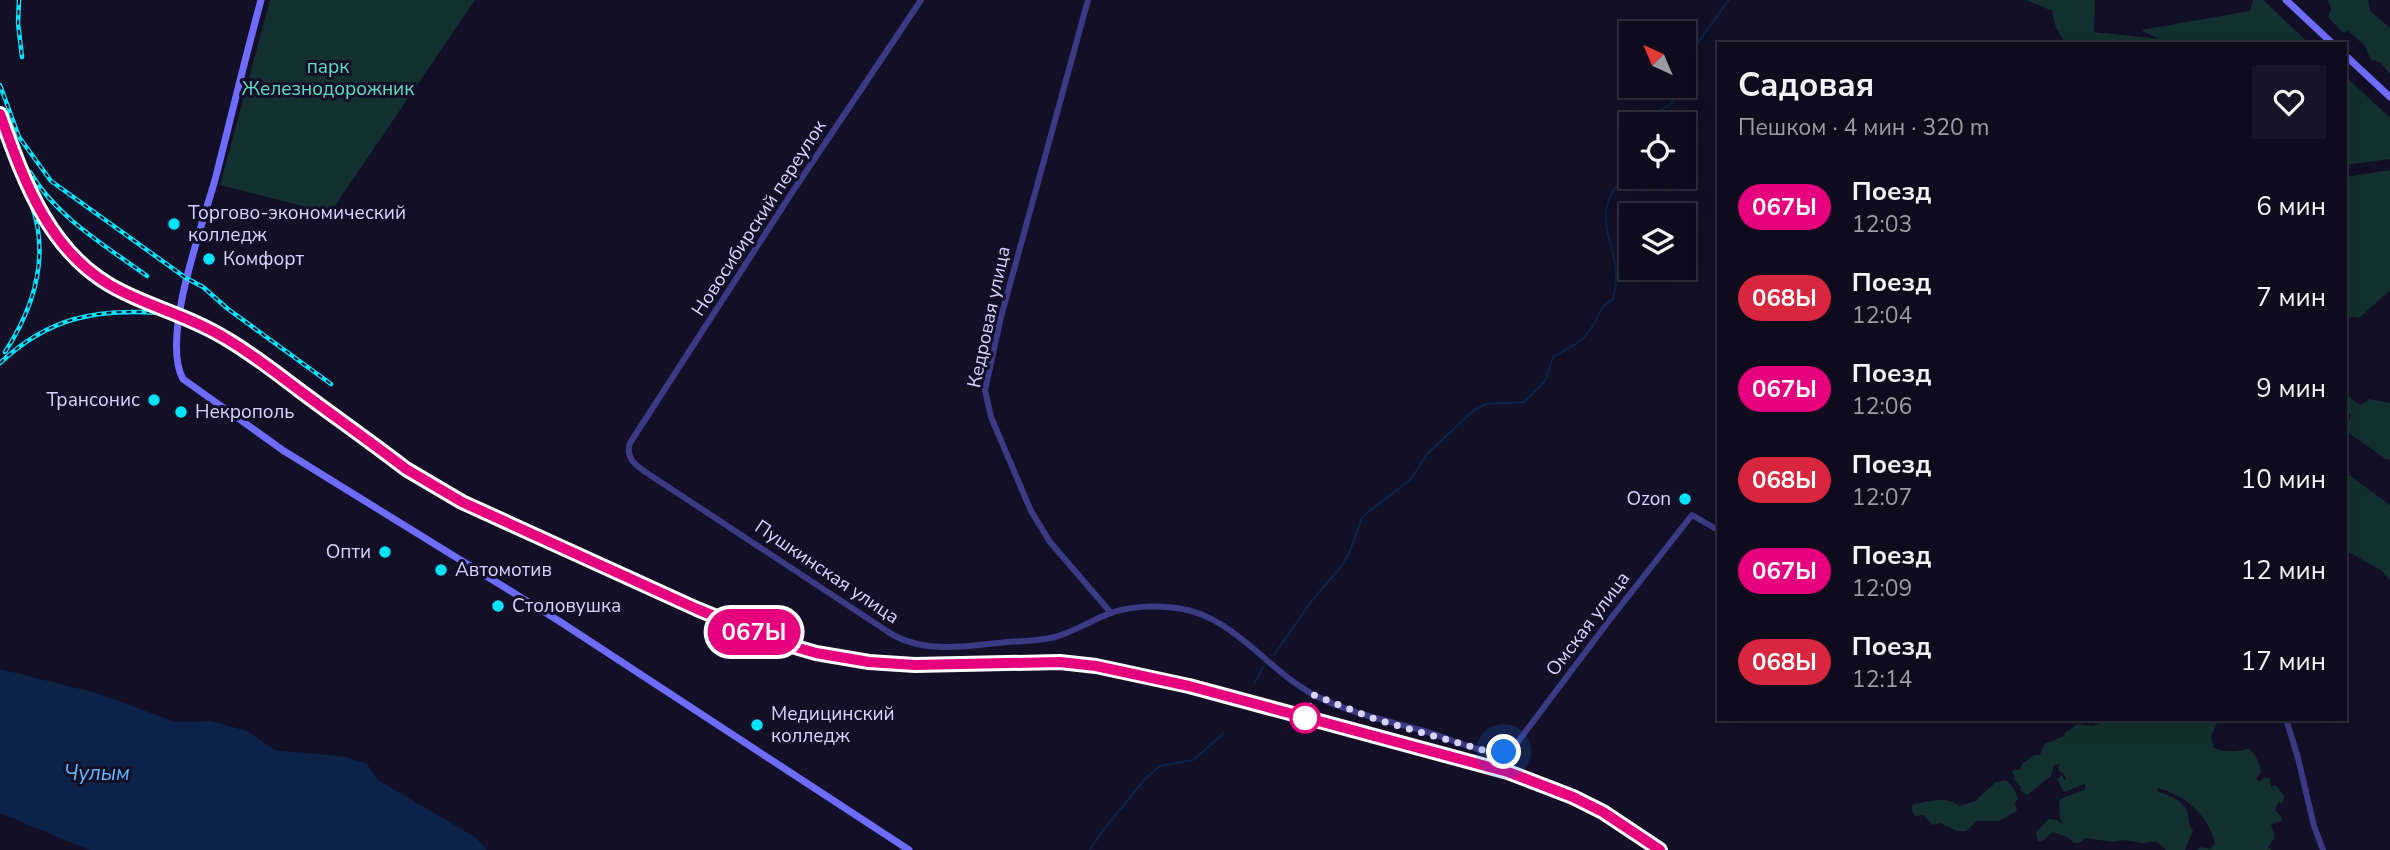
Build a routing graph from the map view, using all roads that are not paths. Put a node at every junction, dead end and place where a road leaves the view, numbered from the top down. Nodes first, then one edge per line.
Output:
1 (261, 0) edge
2 (921, 0) edge
3 (1088, 0) edge
4 (2286, 0) edge
5 (2331, 42) edge
6 (2347, 57) edge
7 (2390, 97) edge
8 (629, 455) joint
9 (1717, 529) edge
10 (1194, 611) joint
11 (1111, 613) junction
12 (2287, 721) edge
13 (909, 850) edge
14 (2323, 850) edge

1 - 13 main road
2 - 8 street, Новосибирский переулок
3 - 11 street, Кедровая улица
4 - 5 main road
6 - 7 main road
8 - 11 street, Пушкинская улица
9 - 10 street, Омская улица
10 - 11 street, Пушкинская улица
12 - 14 street

